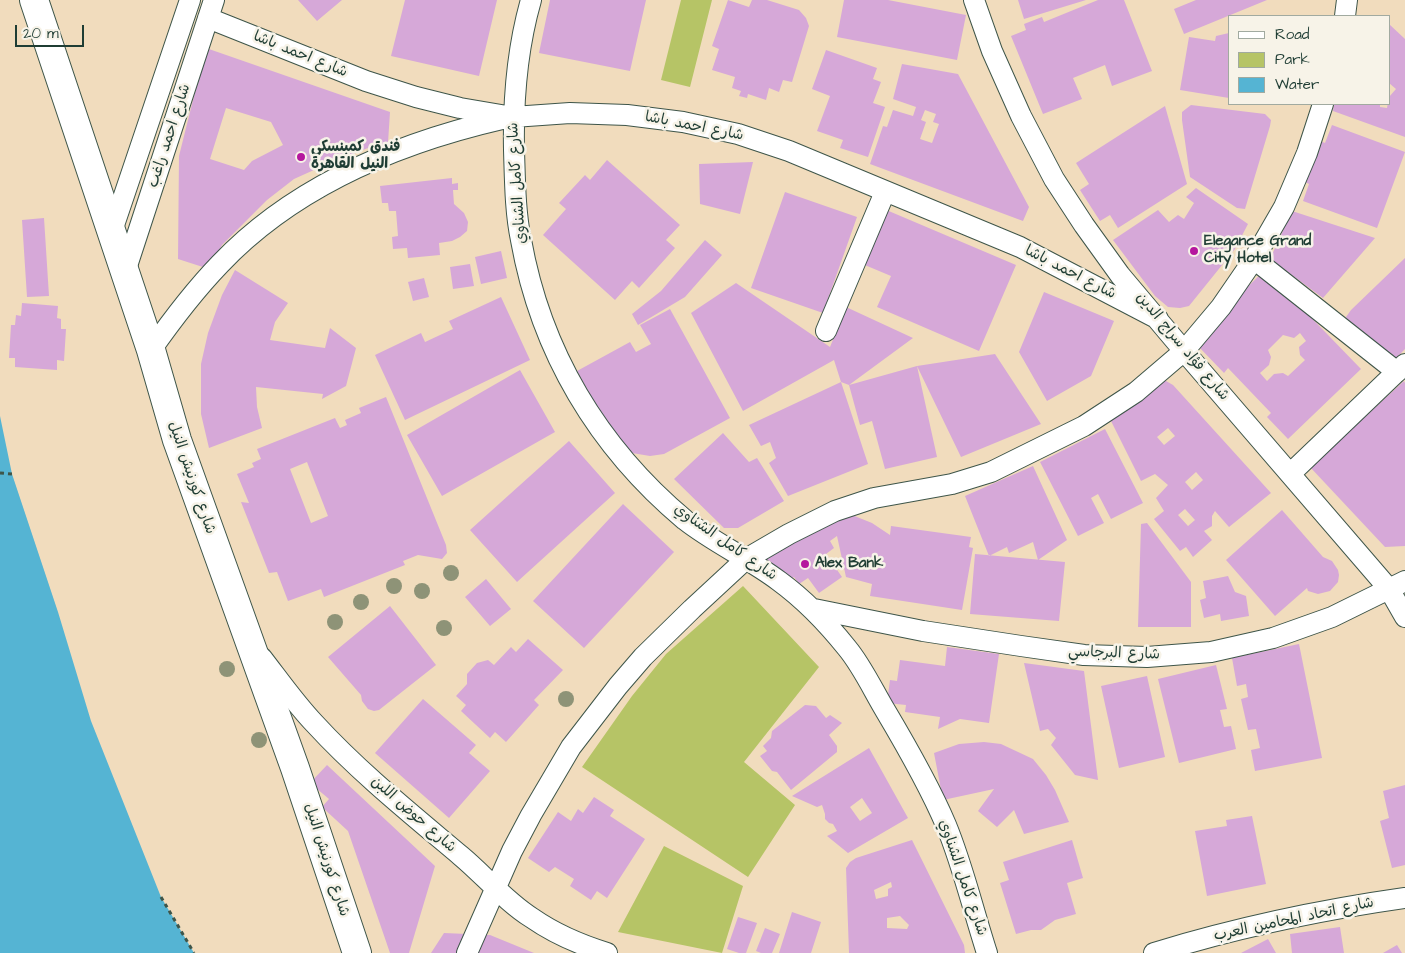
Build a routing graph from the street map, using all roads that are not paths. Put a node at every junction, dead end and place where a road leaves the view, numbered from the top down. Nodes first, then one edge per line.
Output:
1 (34, 0) edge
2 (190, 0) edge
3 (531, 0) edge
4 (974, 0) edge
5 (1347, 0) edge
6 (211, 9) edge
7 (1344, 15) edge
8 (1323, 105) edge
9 (514, 117) junction
10 (885, 192) junction
11 (112, 231) junction
12 (1254, 259) junction
13 (125, 272) junction
14 (1158, 319) junction
15 (826, 331) dead end
16 (151, 350) junction
17 (1184, 351) junction
18 (1401, 368) edge
19 (1290, 474) junction
20 (746, 559) junction
21 (1397, 585) edge
22 (814, 609) junction
23 (1405, 617) edge
24 (249, 640) junction
25 (496, 888) junction
26 (1405, 898) edge
27 (357, 953) edge
28 (467, 953) edge
29 (608, 953) edge
30 (987, 953) edge
31 (1154, 953) edge

1 - 11 highway, شارع كورنيش النيل
2 - 11 street, شارع احمد راغب
3 - 9 street, شارع كامل الشناوي
4 - 14 street, شارع فؤاد سراج الدين
5 - 7 street
6 - 9 street, شارع احمد باشا
6 - 13 street, شارع احمد راغب
8 - 12 street
9 - 10 street, شارع احمد باشا
9 - 16 street
9 - 20 street, شارع كامل الشناوي
10 - 14 street, شارع احمد باشا
10 - 15 street
11 - 13 highway, شارع كورنيش النيل
12 - 17 street
12 - 18 street
13 - 16 highway, شارع كورنيش النيل
14 - 17 street, شارع فؤاد سراج الدين
16 - 24 highway, شارع كورنيش النيل
17 - 19 street, شارع فؤاد سراج الدين
17 - 20 street
18 - 19 street
19 - 21 street, شارع فؤاد سراج الدين
20 - 22 street, شارع كامل الشناوي
20 - 25 street
21 - 22 street, شارع البرجاسي
21 - 23 street, شارع فؤاد سراج الدين
22 - 30 street, شارع كامل الشناوي
24 - 25 street, شارع حوض اللبن
24 - 27 highway, شارع كورنيش النيل
25 - 28 street
25 - 29 street, شارع حوض اللبن
26 - 31 street, شارع اتحاد المحامين العرب

